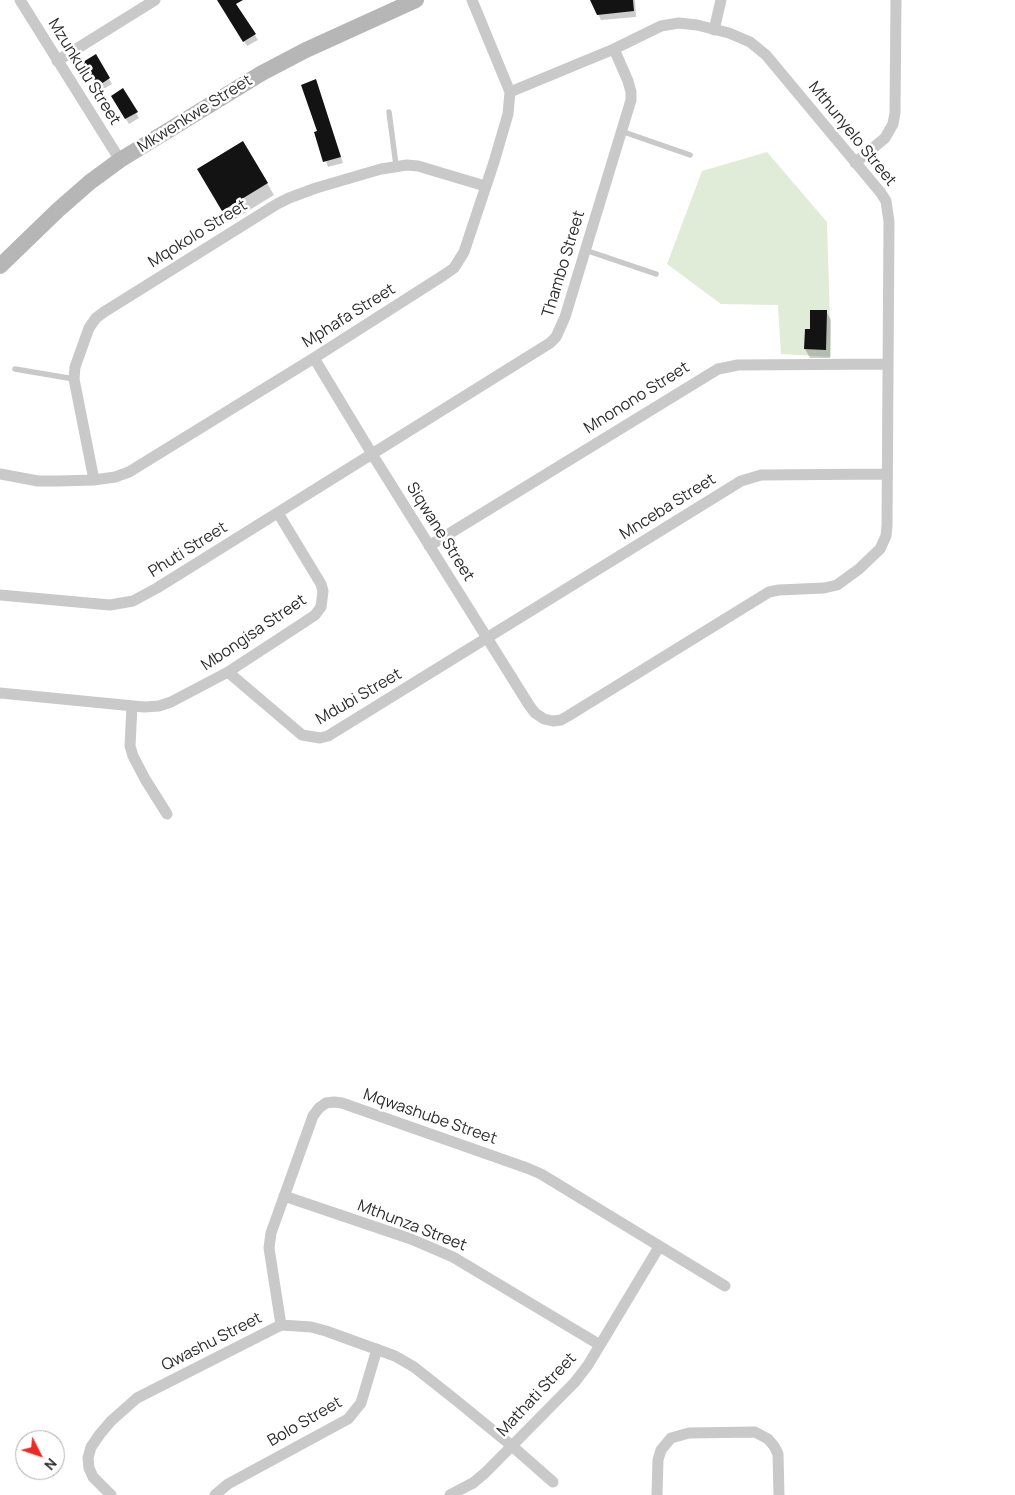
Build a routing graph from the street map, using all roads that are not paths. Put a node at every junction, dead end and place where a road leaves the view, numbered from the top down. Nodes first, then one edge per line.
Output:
1 (20, 0) edge
2 (155, 0) edge
3 (416, 0) edge
4 (472, 0) edge
5 (721, 0) edge
6 (896, 0) edge
7 (714, 30) junction
8 (614, 49) junction
9 (57, 61) junction
10 (510, 92) junction
11 (389, 112) dead end
12 (621, 132) junction
13 (690, 155) dead end
14 (120, 160) junction
15 (855, 163) junction
16 (396, 166) junction
17 (485, 186) junction
18 (585, 250) junction
19 (0, 266) edge
20 (656, 274) dead end
21 (314, 358) junction
22 (888, 364) junction
23 (15, 369) dead end
24 (74, 379) junction
25 (372, 454) junction
26 (0, 474) edge
27 (887, 474) junction
28 (94, 480) junction
29 (278, 514) junction
30 (430, 546) junction
31 (0, 595) edge
32 (488, 638) junction
33 (228, 672) junction
34 (0, 693) edge
35 (132, 706) junction
36 (544, 719) joint
37 (167, 814) dead end
38 (284, 1196) junction
39 (659, 1247) junction
40 (725, 1286) dead end
41 (281, 1325) junction
42 (600, 1345) junction
43 (377, 1350) junction
44 (512, 1446) junction
45 (553, 1482) dead end
46 (111, 1495) edge
47 (215, 1495) edge
48 (450, 1495) edge
49 (657, 1495) edge
50 (779, 1495) edge

1 - 9 street, Mzunkulu Street
2 - 9 street
3 - 14 street, Mkwenkwe Street
4 - 10 street
5 - 7 street
6 - 15 street
7 - 8 street, Mthunyelo Street
7 - 15 street, Mthunyelo Street
8 - 10 street, Mthunyelo Street
8 - 12 street, Thambo Street
9 - 14 street, Mzunkulu Street
10 - 17 street, Mphafa Street
11 - 16 lane
12 - 13 lane
12 - 18 street, Thambo Street
14 - 19 street, Mkwenkwe Street
15 - 22 street, Mthunyelo Street
16 - 17 street, Mqokolo Street
16 - 24 street, Mqokolo Street
17 - 21 street, Mphafa Street
18 - 20 lane
18 - 25 street, Thambo Street
21 - 25 street, Siqwane Street
21 - 28 street, Mphafa Street
22 - 27 street, Mthunyelo Street
22 - 30 street, Mnonono Street
23 - 24 lane
24 - 28 street, Mqokolo Street
25 - 29 street, Phuti Street
25 - 30 street, Siqwane Street
26 - 28 street, Mphafa Street
27 - 32 street, Mnceba Street
27 - 36 street, Mthunyelo Street
29 - 31 street, Phuti Street
29 - 33 street, Mbongisa Street
30 - 32 street, Siqwane Street
32 - 33 street, Mdubi Street
32 - 36 street, Siqwane Street
33 - 35 street, Mbongisa Street
34 - 35 street, Mbongisa Street
35 - 37 street
38 - 39 street, Mqwashube Street
38 - 41 street, Mqwashube Street
38 - 42 street, Mthunza Street
39 - 40 street, Mqwashube Street
39 - 42 street, Mathati Street
41 - 43 street, Qwashu Street
41 - 46 street, Qwashu Street
42 - 44 street, Mathati Street
43 - 44 street, Qwashu Street
43 - 47 street, Bolo Street
44 - 45 street, Qwashu Street
44 - 48 street, Mathati Street
49 - 50 street

